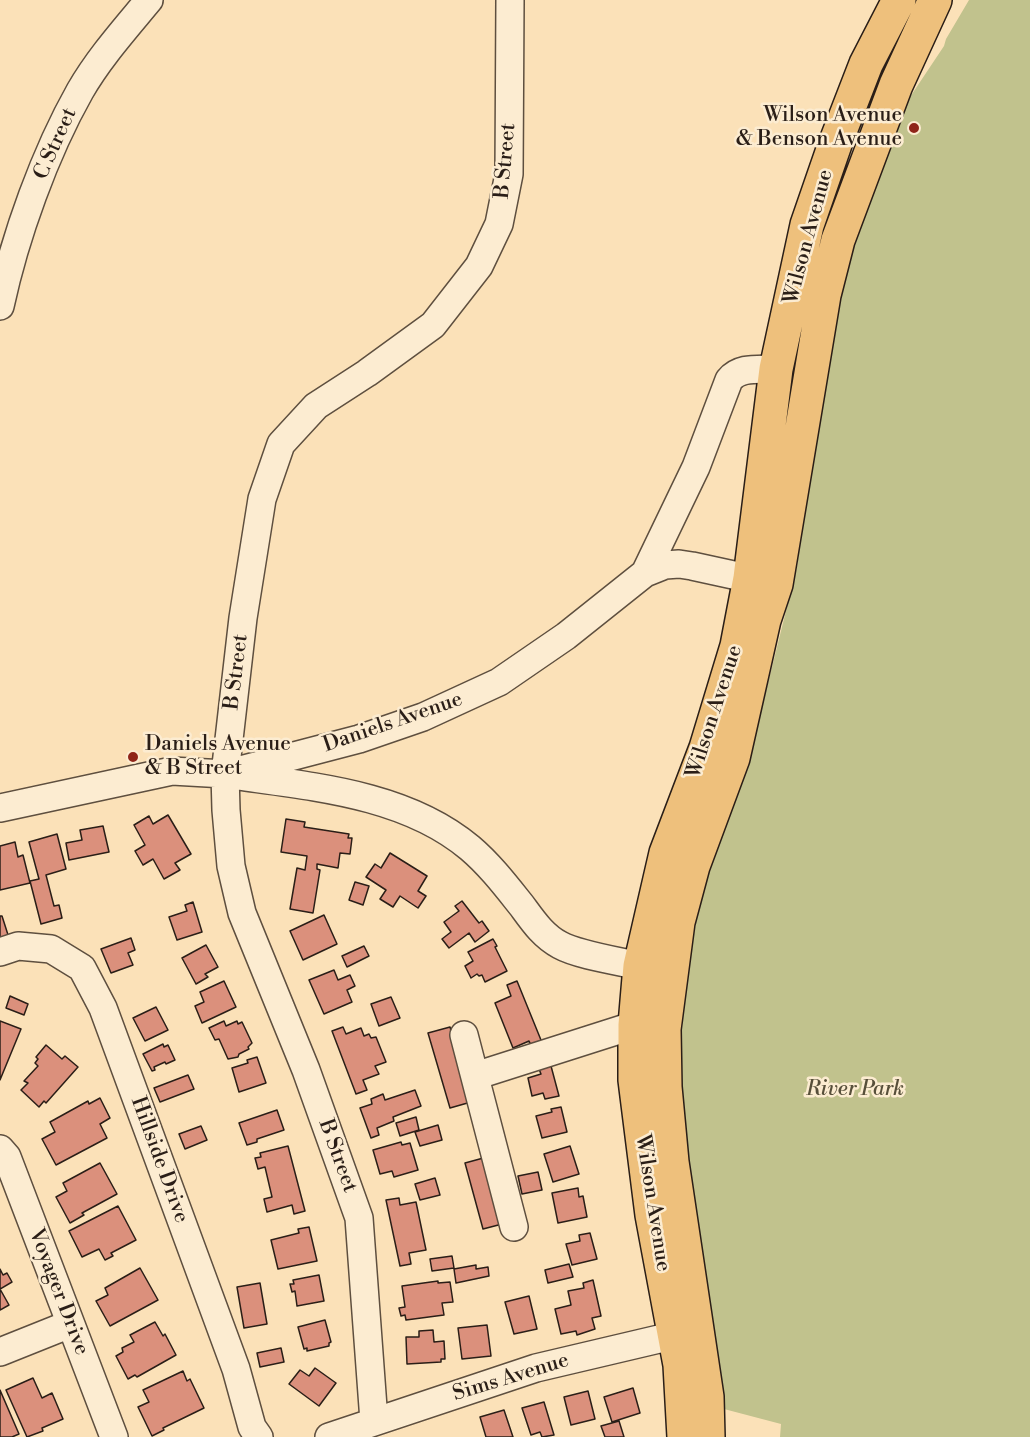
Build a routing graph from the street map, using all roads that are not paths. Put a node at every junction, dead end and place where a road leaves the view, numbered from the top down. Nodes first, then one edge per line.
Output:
1 (149, 0) edge
2 (510, 0) edge
3 (899, 0) edge
4 (935, 0) edge
5 (0, 306) edge
6 (776, 369) junction
7 (645, 573) junction
8 (763, 581) junction
9 (225, 774) junction
10 (0, 808) edge
11 (0, 952) edge
12 (640, 966) junction
13 (635, 1025) junction
14 (464, 1035) dead end
15 (475, 1076) junction
16 (0, 1149) edge
17 (514, 1227) dead end
18 (70, 1324) junction
19 (685, 1332) junction
20 (0, 1352) edge
21 (374, 1421) junction
22 (114, 1437) edge
23 (259, 1437) edge
24 (329, 1437) edge
25 (684, 1437) edge
26 (708, 1437) edge

1 - 5 street, C Street
2 - 9 street, B Street
3 - 6 main road, Wilson Avenue
4 - 8 main road, Wilson Avenue
6 - 7 street, Daniels Avenue
6 - 8 main road, Wilson Avenue
7 - 8 street, Daniels Avenue
7 - 9 street, Daniels Avenue
8 - 12 main road, Wilson Avenue
8 - 19 main road, Wilson Avenue
9 - 10 street, Daniels Avenue
9 - 12 street
9 - 21 street, B Street
11 - 23 street, Hillside Drive
12 - 13 main road, Wilson Avenue
13 - 15 street
13 - 19 main road, Wilson Avenue
14 - 15 street
15 - 17 street
16 - 18 street, Voyager Drive
18 - 20 street
18 - 22 street, Voyager Drive
19 - 21 street, Sims Avenue
19 - 25 main road, Wilson Avenue
19 - 26 main road, Wilson Avenue
21 - 24 street, Sims Avenue

